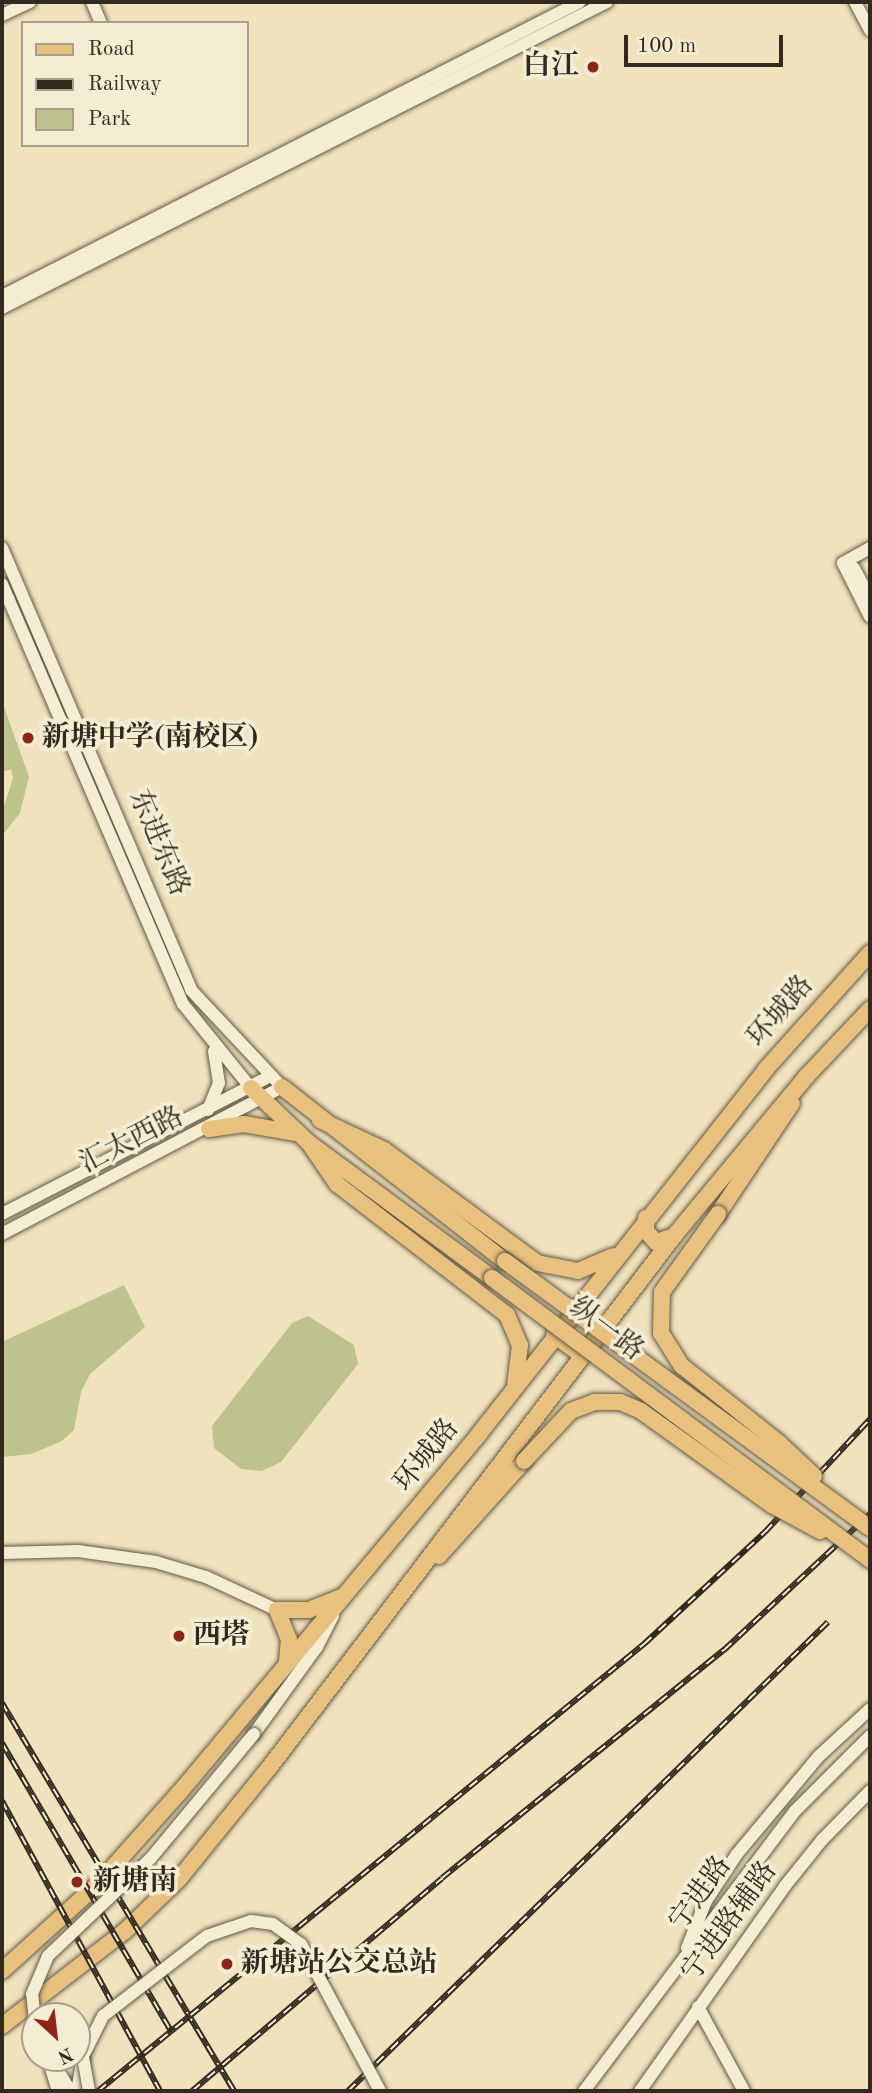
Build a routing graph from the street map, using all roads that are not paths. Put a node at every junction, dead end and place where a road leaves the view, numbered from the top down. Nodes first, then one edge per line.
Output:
1 (30, 2) edge
2 (92, 2) edge
3 (607, 2) edge
4 (855, 2) edge
5 (572, 8) edge
6 (2, 15) edge
7 (101, 21) edge
8 (870, 30) edge
9 (2, 296) edge
10 (2, 308) edge
11 (2, 548) edge
12 (870, 548) edge
13 (846, 561) junction
14 (2, 584) edge
15 (870, 598) edge
16 (870, 617) edge
17 (870, 953) edge
18 (870, 1009) edge
19 (212, 1044) junction
20 (806, 1077) junction
21 (276, 1082) junction
22 (257, 1093) junction
23 (206, 1112) junction
24 (320, 1120) junction
25 (209, 1129) junction
26 (303, 1138) junction
27 (2, 1214) edge
28 (646, 1218) junction
29 (2, 1234) edge
30 (674, 1236) junction
31 (621, 1251) junction
32 (522, 1253) junction
33 (488, 1297) junction
34 (554, 1335) junction
35 (582, 1355) junction
36 (515, 1386) junction
37 (856, 1517) junction
38 (870, 1528) edge
39 (855, 1548) junction
40 (2, 1553) edge
41 (870, 1560) edge
42 (409, 1584) junction
43 (350, 1592) junction
44 (338, 1605) junction
45 (277, 1609) junction
46 (286, 1664) junction
47 (870, 1710) edge
48 (870, 1736) edge
49 (870, 1791) edge
50 (682, 1961) junction
51 (2, 1971) edge
52 (33, 2002) edge
53 (698, 2007) junction
54 (2, 2025) edge
55 (91, 2040) edge
56 (53, 2072) edge
57 (58, 2072) edge
58 (80, 2072) edge
59 (86, 2072) edge
60 (58, 2091) edge
61 (71, 2091) edge
62 (77, 2091) edge
63 (89, 2091) edge
64 (380, 2091) edge
65 (584, 2091) edge
66 (640, 2091) edge
67 (744, 2091) edge

1 - 6 street
2 - 7 street
3 - 5 street
4 - 8 street
5 - 9 street
5 - 10 street
11 - 21 street, 东进东路
12 - 13 street
13 - 15 street
13 - 16 street
14 - 19 street, 东进东路
17 - 28 main road, 环城路
18 - 20 main road
19 - 22 street, 东进东路
19 - 23 street
20 - 30 main road
20 - 37 main road, bridge
21 - 22 street, 汇太西路
21 - 24 main road, 东进东路
22 - 23 street, 汇太西路
22 - 25 street, 汇太西路
22 - 26 main road, 东进东路
23 - 27 street, 汇太西路
24 - 32 main road
24 - 37 main road, 纵一路, bridge
25 - 26 main road
25 - 29 street, 汇太西路
26 - 33 main road
26 - 39 main road, 纵一路, bridge
28 - 30 main road
28 - 31 main road, 环城路
30 - 35 main road
31 - 32 main road
31 - 34 main road, 环城路
32 - 33 main road
33 - 36 main road
34 - 35 main road
34 - 36 main road, 环城路
35 - 42 main road
36 - 43 main road, 环城路
37 - 38 main road, 纵一路, bridge
39 - 41 main road, 纵一路, bridge
39 - 42 main road, bridge
40 - 45 street
42 - 54 main road
43 - 44 main road, 环城路
43 - 45 main road
44 - 46 main road, 环城路
44 - 52 street, bridge
45 - 46 main road
46 - 51 main road, 环城路
47 - 50 street, 宁进路辅路
48 - 50 street, 宁进路
49 - 53 street, 宁进路辅路
50 - 65 street, 宁进路
53 - 66 street, 宁进路辅路
53 - 67 street
55 - 64 street, bridge
56 - 60 street
57 - 61 street
58 - 62 street
59 - 63 street, bridge

